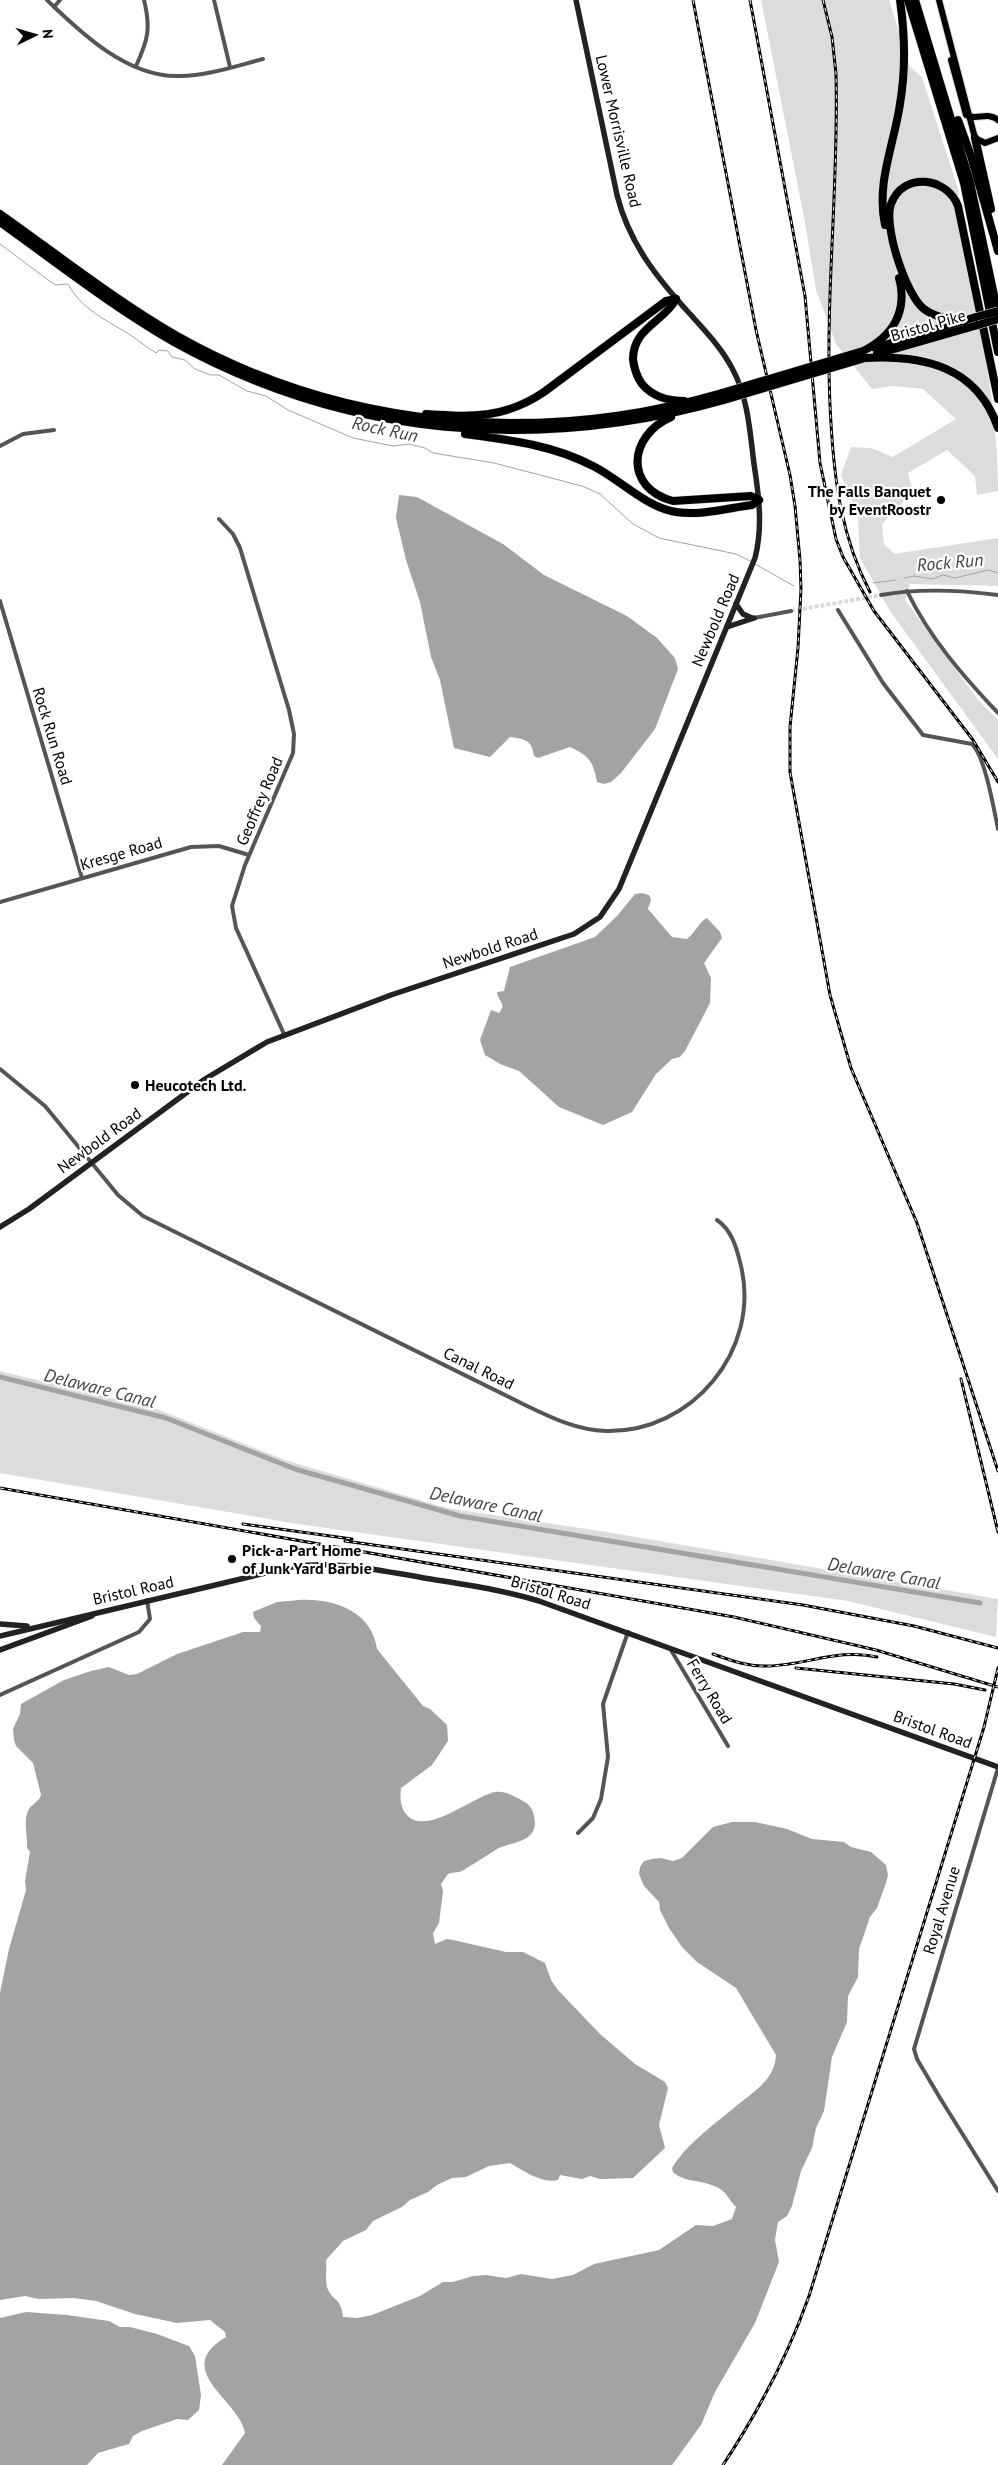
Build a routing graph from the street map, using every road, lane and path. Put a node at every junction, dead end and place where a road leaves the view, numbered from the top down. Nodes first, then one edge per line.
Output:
1 (46, 0) edge
2 (60, 0) edge
3 (144, 0) edge
4 (214, 0) edge
5 (576, 0) edge
6 (900, 0) edge
7 (908, 0) edge
8 (915, 0) edge
9 (940, 0) edge
10 (54, 7) junction
11 (263, 59) dead end
12 (935, 65) junction
13 (136, 66) junction
14 (230, 67) junction
15 (970, 117) junction
16 (998, 120) edge
17 (975, 138) junction
18 (998, 138) edge
19 (0, 214) edge
20 (0, 222) edge
21 (994, 236) junction
22 (998, 251) edge
23 (676, 299) junction
24 (998, 312) edge
25 (998, 319) edge
26 (964, 320) junction
27 (977, 321) junction
28 (998, 352) edge
29 (864, 355) junction
30 (723, 396) junction
31 (702, 399) junction
32 (998, 399) edge
33 (686, 410) junction
34 (380, 411) junction
35 (414, 424) junction
36 (998, 428) edge
37 (54, 430) dead end
38 (0, 446) edge
39 (759, 500) junction
40 (219, 519) dead end
41 (907, 591) junction
42 (880, 595) tunnel mouth
43 (998, 595) edge
44 (0, 601) edge
45 (736, 604) junction
46 (838, 610) dead end
47 (791, 611) tunnel mouth
48 (754, 618) junction
49 (727, 627) junction
50 (998, 713) edge
51 (998, 829) edge
52 (249, 855) junction
53 (82, 878) junction
54 (0, 902) edge
55 (284, 1034) junction
56 (0, 1069) edge
57 (91, 1164) junction
58 (717, 1220) dead end
59 (0, 1226) edge
60 (147, 1600) junction
61 (101, 1611) junction
62 (78, 1616) junction
63 (0, 1624) edge
64 (628, 1632) junction
65 (0, 1636) edge
66 (0, 1640) edge
67 (670, 1648) junction
68 (0, 1650) edge
69 (0, 1695) edge
70 (728, 1746) dead end
71 (998, 1768) edge
72 (578, 1833) dead end
73 (998, 2191) edge

1 - 10 street
2 - 10 street
3 - 13 street
4 - 14 street
5 - 23 main road, Lower Morrisville Road
6 - 29 highway
7 - 28 highway
8 - 12 highway
9 - 15 main road
10 - 13 street
11 - 14 street
12 - 21 highway
12 - 24 highway
13 - 14 street
15 - 16 main road
15 - 17 main road
17 - 18 main road
17 - 21 highway
19 - 34 highway
20 - 35 highway
21 - 22 highway
23 - 31 highway
23 - 34 highway
23 - 39 main road, Lower Morrisville Road
24 - 27 highway, bridge
25 - 27 highway, Bristol Pike, bridge
26 - 27 highway
26 - 29 highway
26 - 32 highway
27 - 29 highway, Bristol Pike
29 - 30 highway, bridge
29 - 36 highway
30 - 31 highway
30 - 33 highway
31 - 34 highway
33 - 35 highway
33 - 39 highway
35 - 39 highway
37 - 38 street
39 - 45 main road, Newbold Road
40 - 52 street, Geoffrey Road
41 - 42 street
41 - 43 street
41 - 50 street
44 - 53 street, Rock Run Road
45 - 48 main road
45 - 49 main road, Newbold Road
46 - 51 street
47 - 48 street
48 - 49 main road
49 - 55 main road, Newbold Road
52 - 53 street, Kresge Road
52 - 55 street, Geoffrey Road
53 - 54 street, Kresge Road
55 - 57 main road, Newbold Road
56 - 57 street, Canal Road
57 - 58 street, Canal Road
57 - 59 main road, Newbold Road
60 - 61 main road, Bristol Road
60 - 64 main road, Bristol Road
60 - 69 street
61 - 62 main road, Bristol Road
61 - 68 main road
62 - 63 main road
62 - 65 main road
62 - 66 main road
64 - 67 main road, Bristol Road
64 - 72 street
67 - 70 street, Ferry Road
67 - 71 main road, Bristol Road
71 - 73 street, Royal Avenue

